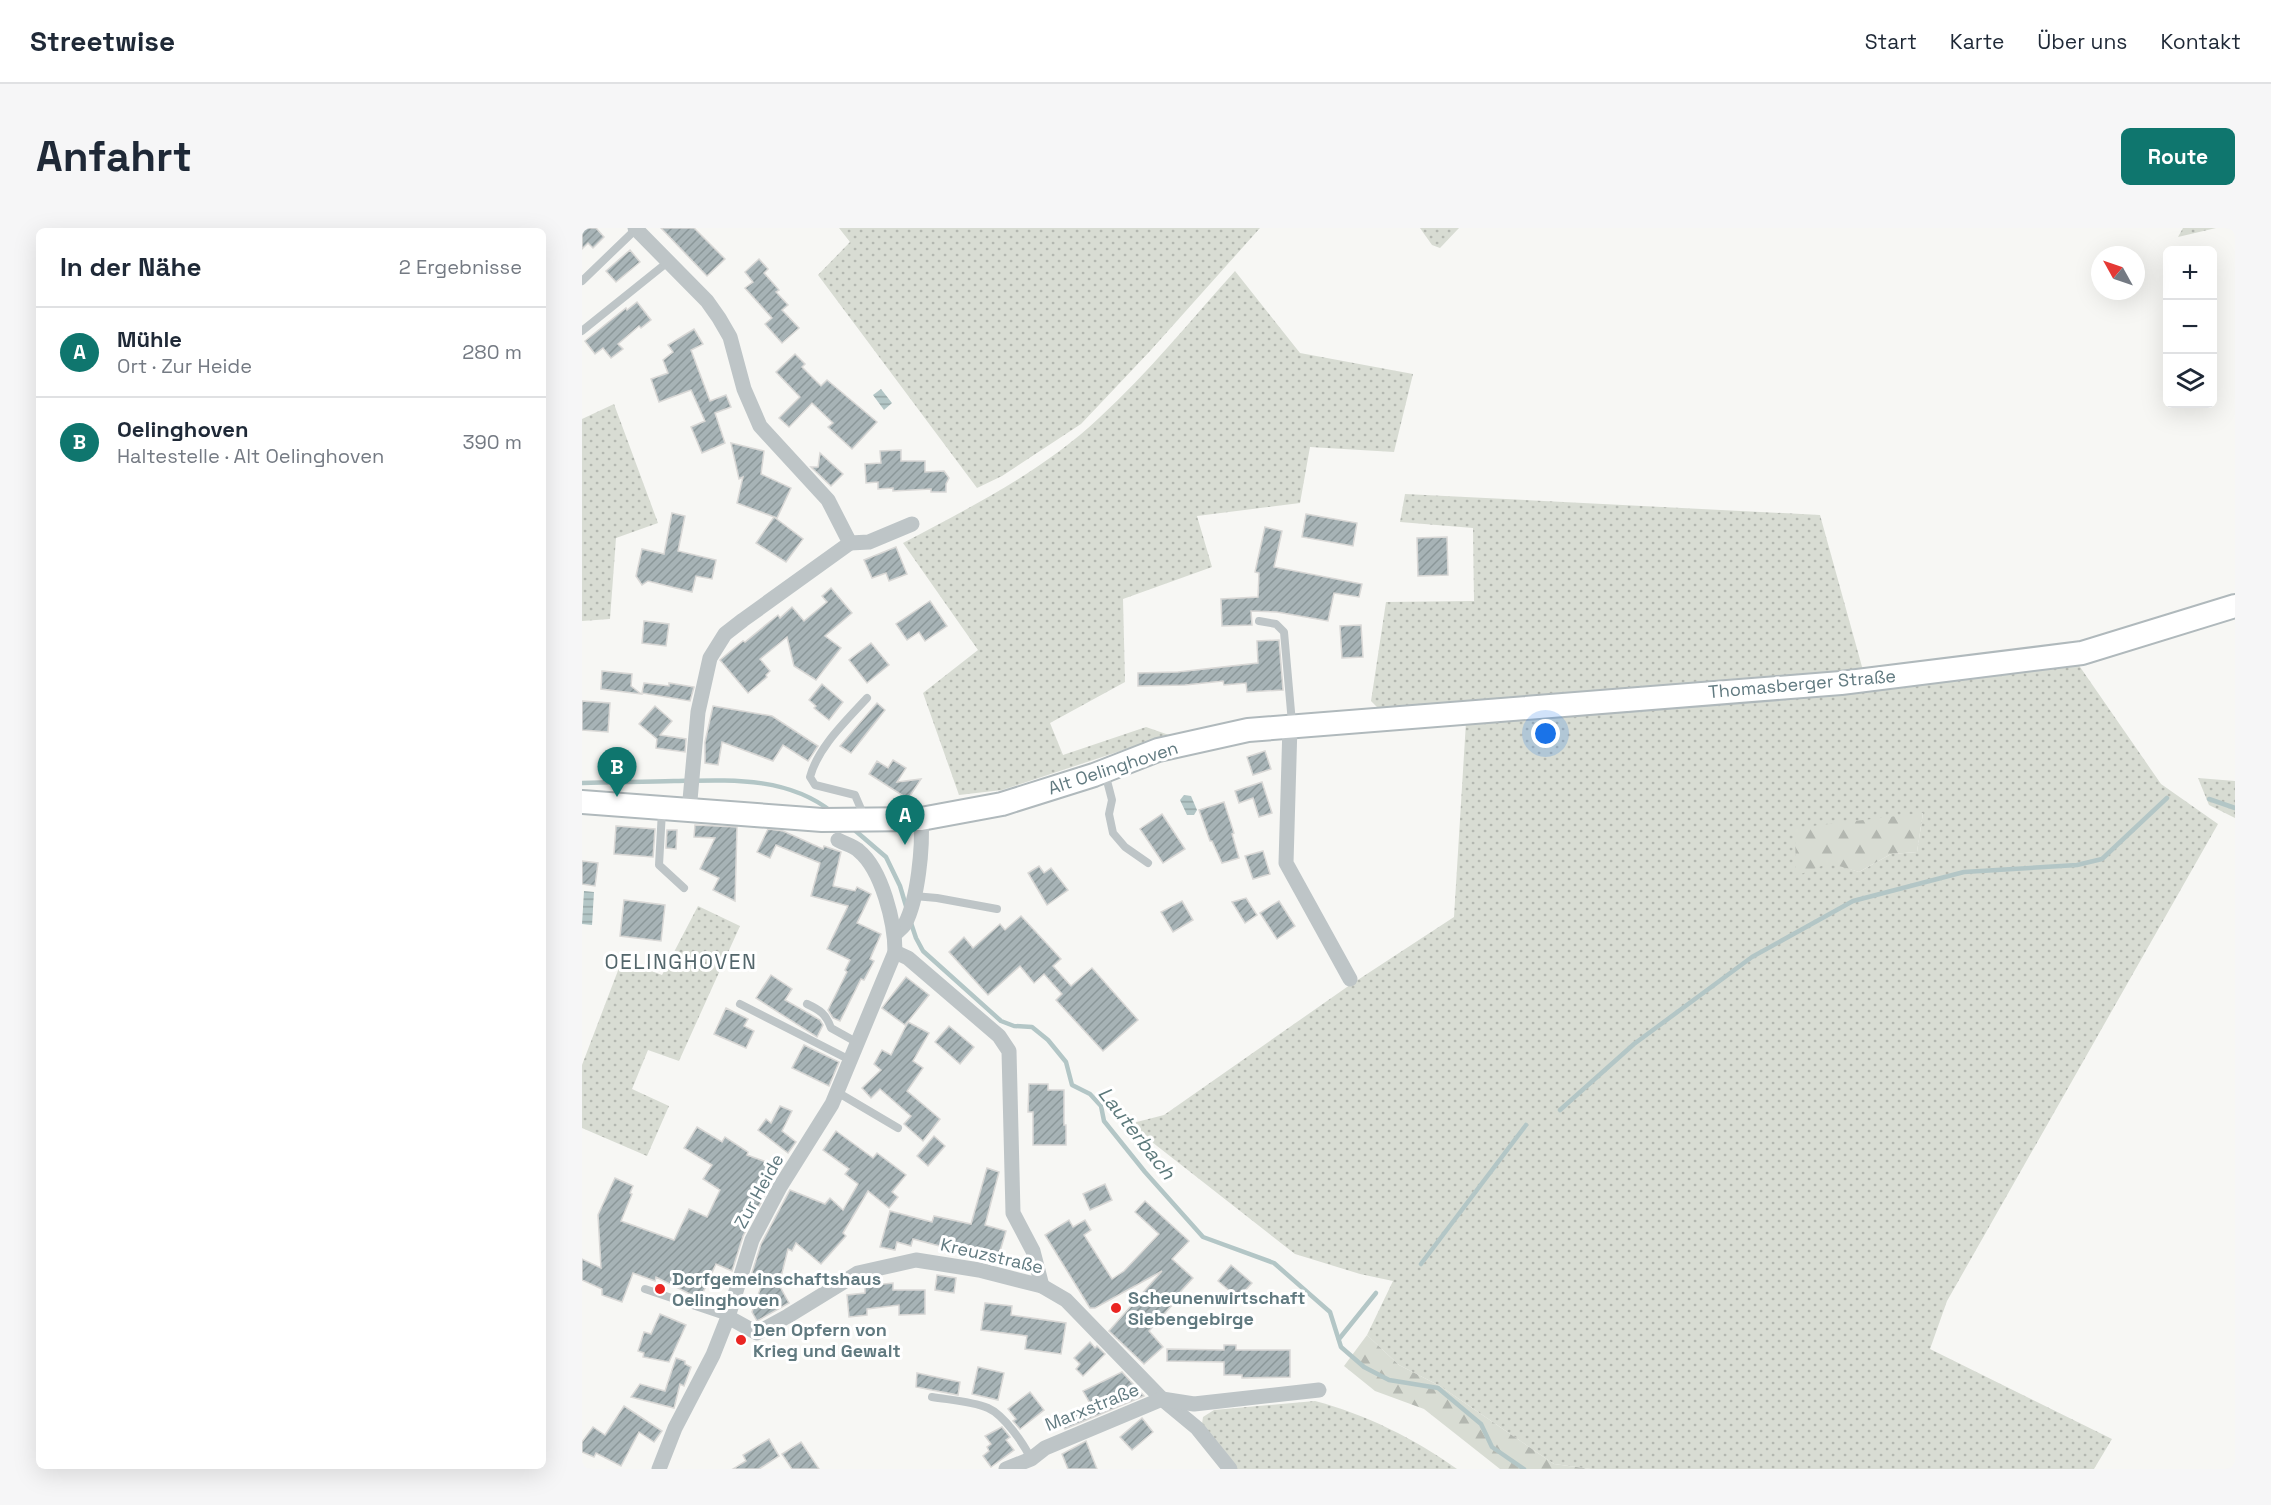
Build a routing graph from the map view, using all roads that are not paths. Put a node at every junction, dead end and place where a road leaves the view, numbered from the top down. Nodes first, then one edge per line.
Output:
1 (636, 229) edge
2 (669, 261) junction
3 (582, 281) edge
4 (582, 331) edge
5 (912, 524) dead end
6 (850, 543) junction
7 (2235, 606) edge
8 (1259, 621) dead end
9 (867, 698) dead end
10 (1361, 720) joint
11 (1291, 725) junction
12 (1104, 771) junction
13 (582, 802) edge
14 (690, 802) junction
15 (662, 808) junction
16 (921, 819) junction
17 (866, 820) junction
18 (838, 840) dead end
19 (1148, 863) dead end
20 (684, 888) dead end
21 (914, 896) junction
22 (997, 909) dead end
23 (900, 929) junction
24 (896, 952) junction
25 (1350, 979) dead end
26 (740, 1004) dead end
27 (807, 1004) dead end
28 (858, 1043) junction
29 (850, 1060) junction
30 (837, 1092) junction
31 (898, 1128) dead end
32 (1042, 1286) junction
33 (645, 1289) dead end
34 (728, 1317) junction
35 (1319, 1390) dead end
36 (932, 1397) dead end
37 (1162, 1399) junction
38 (1033, 1464) edge
39 (659, 1469) edge
40 (1006, 1469) edge
41 (1230, 1469) edge

1 - 2 street
1 - 3 lane
2 - 4 lane
2 - 6 street
5 - 6 street
6 - 14 street
7 - 10 main road, Thomasberger Straße
8 - 11 lane
9 - 17 lane
10 - 11 main road, Alt Oelinghoven
11 - 12 main road, Alt Oelinghoven
11 - 25 street
12 - 16 main road, Alt Oelinghoven
12 - 19 lane
13 - 15 main road, Alt Oelinghoven
14 - 15 main road, Alt Oelinghoven
14 - 17 main road, Alt Oelinghoven
15 - 20 lane
16 - 17 main road, Alt Oelinghoven
16 - 21 street, Zur Heide
18 - 23 street, Zur Heide
21 - 22 lane
21 - 23 street, Zur Heide
23 - 24 street, Zur Heide
24 - 28 street, Zur Heide
24 - 32 street
26 - 29 lane
27 - 28 lane
28 - 29 street, Zur Heide
29 - 30 street, Zur Heide
30 - 31 lane
30 - 34 street, Zur Heide
32 - 34 street, Kreuzstraße
32 - 37 street, Kreuzstraße
33 - 34 lane
34 - 39 street, Zur Heide
35 - 37 street
36 - 38 lane
37 - 38 street, Marxstraße
37 - 41 street, Kreuzstraße
38 - 40 street, Marxstraße

